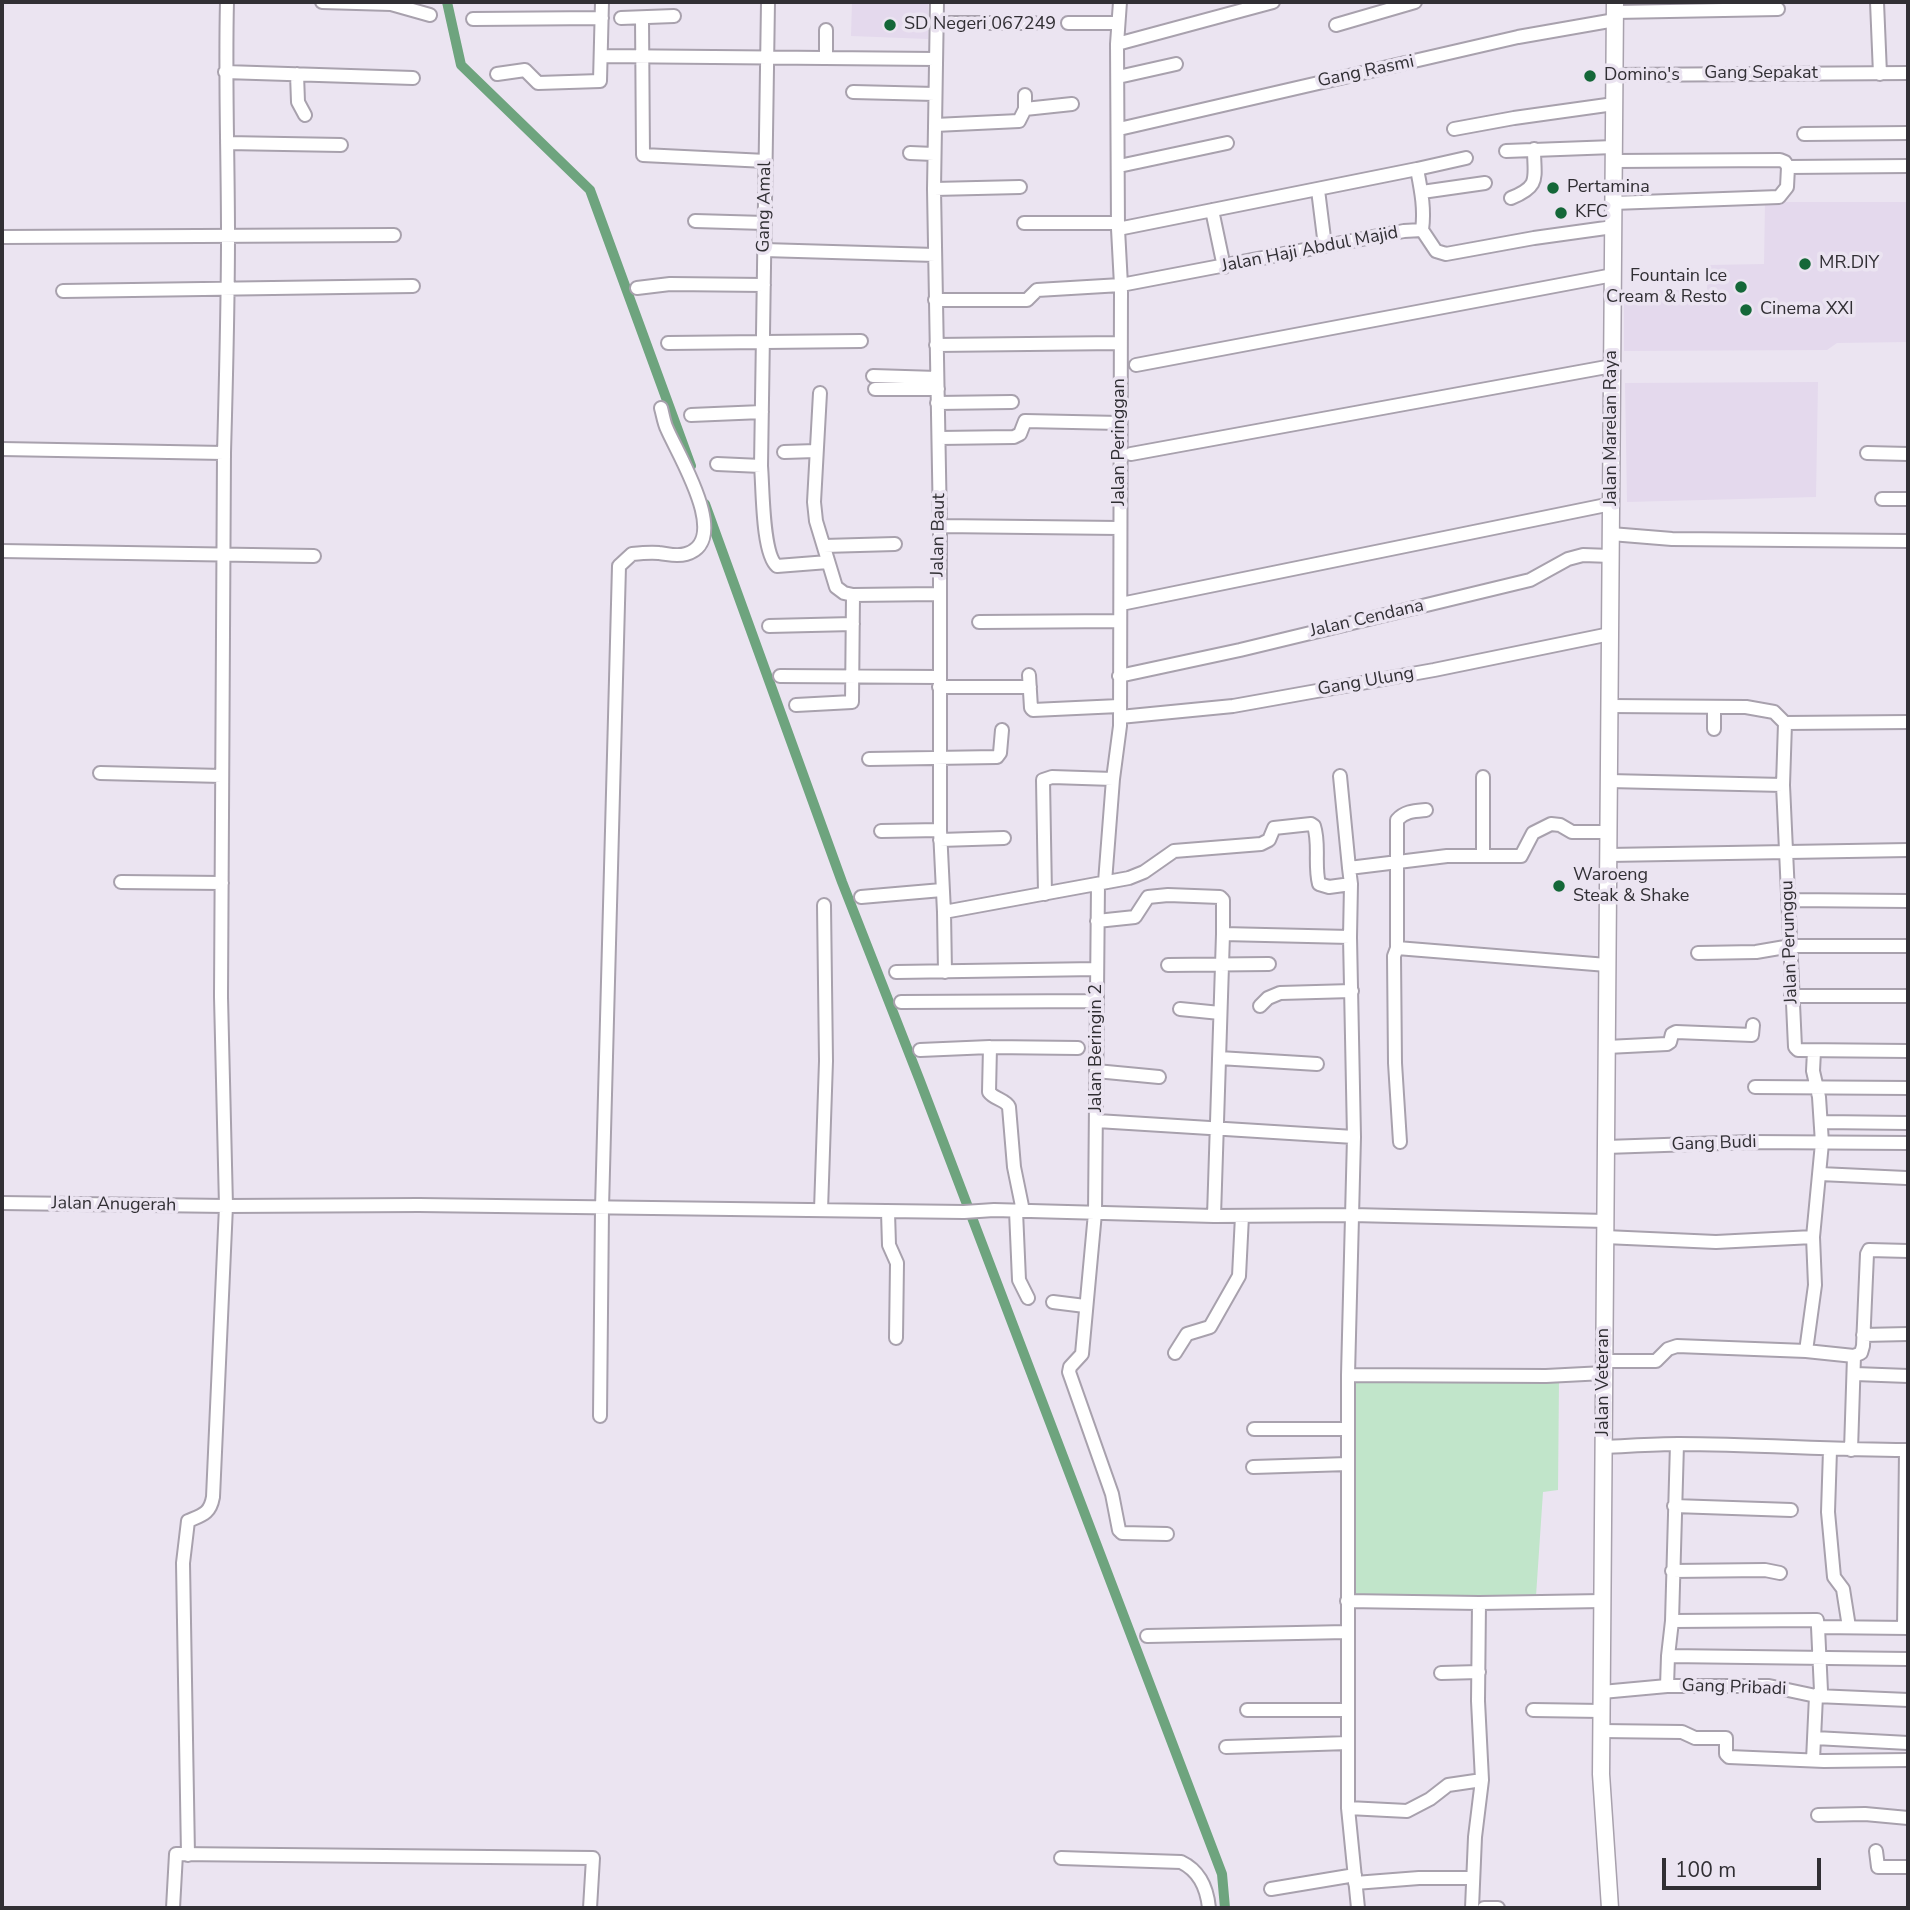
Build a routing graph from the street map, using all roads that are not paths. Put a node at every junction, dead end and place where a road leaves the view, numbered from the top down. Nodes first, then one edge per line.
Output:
1 (227, 2) edge
2 (322, 2) edge
3 (602, 2) edge
4 (768, 2) edge
5 (937, 2) edge
6 (1120, 2) edge
7 (1273, 2) edge
8 (1415, 2) edge
9 (1877, 2) edge
10 (1778, 9) dead end
11 (1615, 11) edge
12 (430, 15) dead end
13 (674, 16) dead end
14 (602, 18) junction
15 (621, 18) dead end
16 (642, 18) junction
17 (473, 19) dead end
18 (937, 23) junction
19 (1034, 23) dead end
20 (1068, 23) dead end
21 (1118, 23) junction
22 (1336, 25) dead end
23 (826, 30) dead end
24 (1117, 44) junction
25 (602, 56) junction
26 (642, 57) junction
27 (767, 58) junction
28 (826, 58) junction
29 (936, 59) junction
30 (1176, 64) dead end
31 (225, 72) junction
32 (297, 74) junction
33 (497, 74) dead end
34 (1880, 74) junction
35 (1908, 74) edge
36 (1614, 75) junction
37 (1118, 76) junction
38 (413, 78) dead end
39 (853, 92) dead end
40 (935, 94) junction
41 (1025, 95) dead end
42 (1072, 104) dead end
43 (1614, 104) junction
44 (1026, 109) junction
45 (305, 115) dead end
46 (935, 125) junction
47 (1119, 129) junction
48 (1454, 130) dead end
49 (1908, 133) edge
50 (1804, 134) dead end
51 (227, 143) junction
52 (1227, 144) dead end
53 (341, 145) dead end
54 (1534, 149) junction
55 (1506, 151) dead end
56 (910, 153) dead end
57 (934, 153) junction
58 (1614, 154) junction
59 (1466, 158) dead end
60 (766, 160) junction
61 (1119, 166) junction
62 (1908, 166) edge
63 (1788, 167) junction
64 (1417, 169) junction
65 (1485, 183) dead end
66 (1020, 187) dead end
67 (934, 189) junction
68 (1318, 190) junction
69 (1422, 192) junction
70 (1511, 198) dead end
71 (1613, 203) junction
72 (1212, 210) junction
73 (695, 221) dead end
74 (765, 223) junction
75 (1024, 223) dead end
76 (1118, 226) junction
77 (1613, 227) junction
78 (1422, 230) junction
79 (228, 235) junction
80 (394, 235) dead end
81 (2, 237) edge
82 (1325, 246) junction
83 (764, 250) junction
84 (935, 255) junction
85 (1224, 267) junction
86 (1613, 275) junction
87 (764, 285) junction
88 (1121, 285) junction
89 (413, 286) dead end
90 (637, 288) dead end
91 (226, 290) junction
92 (63, 291) dead end
93 (935, 300) junction
94 (861, 341) dead end
95 (763, 342) junction
96 (668, 343) dead end
97 (1120, 343) junction
98 (936, 345) junction
99 (1136, 365) dead end
100 (1612, 366) junction
101 (874, 383) dead end
102 (938, 390) junction
103 (820, 393) dead end
104 (1012, 402) dead end
105 (661, 408) dead end
106 (762, 412) junction
107 (691, 415) dead end
108 (1120, 423) junction
109 (939, 438) junction
110 (2, 449) edge
111 (783, 452) dead end
112 (816, 452) junction
113 (223, 453) junction
114 (1867, 453) dead end
115 (1131, 454) dead end
116 (1908, 454) edge
117 (717, 464) dead end
118 (761, 466) junction
119 (1882, 499) dead end
120 (1908, 499) edge
121 (1611, 504) junction
122 (940, 526) junction
123 (1119, 528) junction
124 (1611, 534) junction
125 (1908, 541) edge
126 (895, 544) dead end
127 (824, 545) junction
128 (2, 551) edge
129 (225, 555) junction
130 (314, 556) dead end
131 (1611, 556) junction
132 (828, 562) junction
133 (938, 594) junction
134 (853, 595) junction
135 (1121, 604) junction
136 (1120, 621) junction
137 (979, 622) dead end
138 (853, 624) junction
139 (769, 626) dead end
140 (1610, 634) junction
141 (1119, 676) junction
142 (780, 677) dead end
143 (853, 677) junction
144 (939, 682) junction
145 (796, 705) dead end
146 (1609, 706) junction
147 (1714, 706) junction
148 (1119, 712) junction
149 (1908, 722) edge
150 (1785, 723) junction
151 (1714, 729) dead end
152 (1002, 730) dead end
153 (940, 758) junction
154 (869, 759) dead end
155 (100, 773) dead end
156 (222, 776) junction
157 (1340, 776) dead end
158 (1483, 777) dead end
159 (1113, 779) junction
160 (1609, 781) junction
161 (1783, 785) junction
162 (1426, 810) dead end
163 (881, 831) dead end
164 (1609, 832) junction
165 (940, 835) junction
166 (1004, 838) dead end
167 (1908, 850) edge
168 (1786, 852) junction
169 (1608, 855) junction
170 (1483, 856) junction
171 (1395, 862) junction
172 (1349, 868) junction
173 (121, 882) dead end
174 (222, 883) junction
175 (1102, 883) junction
176 (1351, 884) junction
177 (942, 890) junction
178 (1045, 894) junction
179 (861, 897) dead end
180 (1789, 900) junction
181 (1908, 901) edge
182 (824, 905) dead end
183 (944, 912) junction
184 (1097, 921) junction
185 (1223, 934) junction
186 (1350, 937) junction
187 (1791, 946) junction
188 (1908, 946) edge
189 (1397, 948) junction
190 (1698, 953) dead end
191 (1220, 964) junction
192 (1269, 964) dead end
193 (1168, 965) dead end
194 (1608, 965) junction
195 (1097, 969) junction
196 (897, 972) dead end
197 (945, 972) junction
198 (1352, 991) junction
199 (1791, 996) junction
200 (1908, 996) edge
201 (1097, 1001) junction
202 (901, 1002) dead end
203 (1260, 1006) dead end
204 (1180, 1009) dead end
205 (1220, 1013) junction
206 (1754, 1025) dead end
207 (1607, 1046) junction
208 (990, 1047) junction
209 (1078, 1048) dead end
210 (920, 1050) dead end
211 (1814, 1051) junction
212 (1908, 1051) edge
213 (1219, 1058) junction
214 (1317, 1064) dead end
215 (1096, 1071) junction
216 (1159, 1077) dead end
217 (1755, 1087) dead end
218 (1818, 1087) junction
219 (1908, 1088) edge
220 (1097, 1121) junction
221 (1822, 1122) junction
222 (1908, 1123) edge
223 (1218, 1129) junction
224 (1354, 1137) junction
225 (1400, 1142) dead end
226 (1822, 1143) junction
227 (1908, 1143) edge
228 (1606, 1147) junction
229 (1820, 1174) junction
230 (1906, 1178) dead end
231 (2, 1203) edge
232 (226, 1206) junction
233 (602, 1208) junction
234 (821, 1210) junction
235 (1019, 1211) junction
236 (888, 1212) junction
237 (1095, 1213) junction
238 (1352, 1215) junction
239 (1214, 1216) junction
240 (1242, 1216) junction
241 (1605, 1229) junction
242 (1813, 1237) junction
243 (1908, 1251) edge
244 (1028, 1298) dead end
245 (1053, 1301) dead end
246 (1085, 1306) junction
247 (1908, 1334) edge
248 (1863, 1335) junction
249 (896, 1338) dead end
250 (1806, 1351) junction
251 (1175, 1353) dead end
252 (1854, 1356) junction
253 (1604, 1367) junction
254 (1855, 1374) junction
255 (1348, 1375) junction
256 (1908, 1376) edge
257 (600, 1416) dead end
258 (1254, 1429) dead end
259 (1348, 1429) junction
260 (1676, 1444) junction
261 (1604, 1447) junction
262 (1830, 1450) junction
263 (1852, 1450) junction
264 (1907, 1450) edge
265 (1348, 1464) junction
266 (1253, 1467) dead end
267 (1674, 1506) junction
268 (1907, 1508) edge
269 (1791, 1510) dead end
270 (1167, 1534) dead end
271 (1672, 1571) junction
272 (1780, 1573) dead end
273 (1347, 1601) junction
274 (1603, 1601) junction
275 (1479, 1602) junction
276 (1672, 1621) junction
277 (1818, 1628) junction
278 (1849, 1628) junction
279 (1906, 1628) edge
280 (1347, 1632) junction
281 (1147, 1636) dead end
282 (1668, 1656) junction
283 (1821, 1656) junction
284 (1908, 1659) edge
285 (1479, 1672) junction
286 (1441, 1673) dead end
287 (1668, 1686) junction
288 (1602, 1692) junction
289 (1816, 1696) junction
290 (1908, 1700) edge
291 (1247, 1710) dead end
292 (1347, 1710) junction
293 (1533, 1710) dead end
294 (1602, 1711) junction
295 (1602, 1731) junction
296 (1815, 1738) junction
297 (1348, 1743) junction
298 (1908, 1743) edge
299 (1226, 1747) dead end
300 (1813, 1760) junction
301 (1908, 1760) edge
302 (1482, 1780) junction
303 (1348, 1808) junction
304 (1818, 1815) dead end
305 (1908, 1818) edge
306 (1876, 1851) dead end
307 (188, 1855) junction
308 (1061, 1858) dead end
309 (1908, 1867) edge
310 (1473, 1878) junction
311 (1355, 1879) junction
312 (1271, 1889) dead end
313 (173, 1908) edge
314 (590, 1908) edge
315 (1209, 1908) edge
316 (1359, 1908) edge
317 (1472, 1908) edge
318 (1483, 1908) edge
319 (1497, 1908) edge
320 (1610, 1908) edge

1 - 31 street
2 - 12 street
3 - 14 street
4 - 27 street, Gang Amal
5 - 18 street, Jalan Baut
6 - 21 street, Jalan Peringgan
7 - 24 street
8 - 22 street
9 - 34 street
10 - 11 street, Gang Rasmi
11 - 36 main road, Jalan Marelan Raya
11 - 47 street, Gang Rasmi
13 - 16 street
14 - 17 street
14 - 25 street
15 - 16 street
16 - 26 street
18 - 19 street
18 - 29 street, Jalan Baut
20 - 21 street
21 - 24 street, Jalan Peringgan
23 - 28 street
24 - 37 street, Jalan Peringgan
25 - 26 street
25 - 33 street
26 - 27 street
26 - 60 street
27 - 28 street
27 - 60 street, Gang Amal
28 - 29 street
29 - 40 street, Jalan Baut
30 - 37 street
31 - 32 street
31 - 51 street
32 - 38 street
32 - 45 street
34 - 35 street, Gang Sepakat
34 - 36 street, Gang Sepakat
36 - 43 main road, Jalan Marelan Raya
37 - 47 street, Jalan Peringgan
39 - 40 street
40 - 46 street, Jalan Baut
41 - 44 street
42 - 44 street
43 - 48 street
43 - 58 main road, Jalan Marelan Raya
44 - 46 street
46 - 57 street, Jalan Baut
47 - 61 street, Jalan Peringgan
49 - 50 street
51 - 53 street
51 - 79 street
52 - 61 street
54 - 55 street
54 - 58 street
54 - 70 street
56 - 57 street
57 - 67 street, Jalan Baut
58 - 63 street
58 - 71 main road, Jalan Marelan Raya
59 - 64 street
60 - 74 street, Gang Amal
61 - 76 street, Jalan Peringgan
62 - 63 street
63 - 71 street
64 - 68 street
64 - 69 street
65 - 69 street
66 - 67 street
67 - 84 street, Jalan Baut
68 - 72 street
68 - 82 street
69 - 78 street
71 - 77 main road, Jalan Marelan Raya
72 - 76 street
72 - 85 street
73 - 74 street
74 - 83 street, Gang Amal
75 - 76 street
76 - 88 street, Jalan Peringgan
77 - 78 street, Jalan Haji Abdul Majid
77 - 86 main road, Jalan Marelan Raya
78 - 82 street, Jalan Haji Abdul Majid
79 - 80 street
79 - 81 street
79 - 91 street
82 - 85 street, Jalan Haji Abdul Majid
83 - 84 street
83 - 87 street, Gang Amal
84 - 93 street, Jalan Baut
85 - 88 street, Jalan Haji Abdul Majid
86 - 99 street
86 - 100 main road, Jalan Marelan Raya
87 - 90 street
87 - 95 street, Gang Amal
88 - 93 street, Jalan Haji Abdul Majid
88 - 97 street, Jalan Peringgan
89 - 91 street
91 - 92 street
91 - 113 street
93 - 98 street, Jalan Baut
94 - 95 street
95 - 96 street
95 - 106 street, Gang Amal
97 - 98 street
97 - 108 street, Jalan Peringgan
98 - 102 street, Jalan Baut
100 - 115 street
100 - 121 main road, Jalan Marelan Raya
101 - 102 street
102 - 104 street
102 - 109 street, Jalan Baut
103 - 112 street
105 - 233 street
106 - 107 street
106 - 118 street, Gang Amal
108 - 109 street
108 - 123 street, Jalan Peringgan
109 - 122 street, Jalan Baut
110 - 113 street
111 - 112 street
112 - 127 street
113 - 129 street
114 - 116 street
117 - 118 street
118 - 132 street, Gang Amal
119 - 120 street
121 - 124 main road, Jalan Marelan Raya
121 - 135 street
122 - 123 street
122 - 133 street, Jalan Baut
123 - 135 street, Jalan Peringgan
124 - 125 street
124 - 131 main road, Jalan Marelan Raya
126 - 127 street
127 - 132 street
128 - 129 street
129 - 130 street
129 - 156 street
131 - 140 main road, Jalan Marelan Raya
131 - 141 street, Jalan Cendana
132 - 134 street
133 - 134 street
133 - 144 street, Jalan Baut
134 - 138 street
135 - 136 street, Jalan Peringgan
136 - 137 street
136 - 141 street, Jalan Peringgan
138 - 139 street
138 - 143 street
140 - 146 main road, Jalan Marelan Raya
140 - 148 street, Gang Ulung
141 - 148 street, Jalan Peringgan
142 - 143 street
143 - 144 street
143 - 145 street
144 - 148 street
144 - 153 street, Jalan Baut
146 - 147 street
146 - 160 main road, Jalan Marelan Raya
147 - 150 street
147 - 151 street
148 - 159 street, Jalan Peringgan
149 - 150 street
150 - 161 street, Jalan Perunggu
152 - 153 street
153 - 154 street
153 - 165 street, Jalan Baut
155 - 156 street
156 - 174 street
157 - 172 street
158 - 170 street
159 - 175 street, Jalan Peringgan
159 - 178 street
160 - 161 street
160 - 164 main road, Jalan Marelan Raya
161 - 168 street, Jalan Perunggu
162 - 171 street
163 - 165 street
164 - 169 main road, Jalan Marelan Raya
164 - 170 street
165 - 166 street
165 - 177 street, Jalan Baut
167 - 168 street
168 - 169 street
168 - 180 street, Jalan Perunggu
169 - 194 main road, Jalan Veteran
170 - 171 street
171 - 172 street
171 - 189 street
172 - 176 street
173 - 174 street
174 - 232 street
175 - 176 street
175 - 178 street
175 - 184 street, Jalan Beringin 2
176 - 186 street
177 - 179 street
177 - 183 street, Jalan Baut
178 - 183 street
180 - 181 street
180 - 187 street, Jalan Perunggu
182 - 234 street
183 - 197 street, Jalan Baut
184 - 185 street
184 - 195 street, Jalan Beringin 2
185 - 186 street
185 - 191 street
186 - 198 street
187 - 188 street
187 - 190 street
187 - 199 street, Jalan Perunggu
189 - 194 street
189 - 225 street
191 - 192 street
191 - 193 street
191 - 205 street
194 - 207 main road, Jalan Veteran
195 - 197 street
195 - 201 street, Jalan Beringin 2
196 - 197 street
198 - 203 street
198 - 224 street
199 - 200 street
199 - 211 street, Jalan Perunggu
201 - 202 street
201 - 215 street, Jalan Beringin 2
204 - 205 street
205 - 213 street
206 - 207 street
207 - 228 main road, Jalan Veteran
208 - 209 street
208 - 210 street
208 - 235 street
211 - 212 street
211 - 218 street
213 - 214 street
213 - 223 street
215 - 216 street
215 - 220 street, Jalan Beringin 2
217 - 218 street
218 - 219 street
218 - 221 street
220 - 223 street
220 - 237 street, Jalan Beringin 2
221 - 222 street
221 - 226 street
223 - 224 street
223 - 239 street
224 - 238 street
226 - 227 street, Gang Budi
226 - 228 street, Gang Budi
226 - 229 street
228 - 241 main road, Jalan Veteran
229 - 230 street
229 - 242 street
231 - 232 street, Jalan Anugerah
232 - 233 street, Jalan Anugerah
232 - 307 street
233 - 234 street, Jalan Anugerah
233 - 257 street
234 - 236 street, Jalan Anugerah
235 - 236 street, Jalan Anugerah
235 - 237 street, Jalan Anugerah
235 - 244 street
236 - 249 street
237 - 239 street, Jalan Anugerah
237 - 246 street, Jalan Beringin 2
238 - 240 street, Jalan Anugerah
238 - 241 street, Jalan Anugerah
238 - 255 street
239 - 240 street, Jalan Anugerah
240 - 251 street
241 - 242 street, Jalan Anugerah
241 - 253 main road, Jalan Veteran
242 - 250 street
243 - 248 street
245 - 246 street
246 - 270 street, Jalan Beringin 2
247 - 248 street
248 - 252 street
250 - 252 street
250 - 253 street
252 - 254 street
253 - 255 street
253 - 261 main road, Jalan Veteran
254 - 256 street
254 - 263 street
255 - 259 street
258 - 259 street
259 - 265 street
260 - 261 street
260 - 262 street
260 - 267 street
261 - 274 main road, Jalan Veteran
262 - 263 street
262 - 278 street
263 - 264 street
264 - 268 street
265 - 266 street
265 - 273 street
267 - 269 street
267 - 271 street
268 - 279 street
271 - 272 street
271 - 276 street
273 - 275 street
273 - 280 street
274 - 275 street
274 - 288 main road, Jalan Veteran
275 - 285 street
276 - 277 street
276 - 282 street
277 - 278 street
277 - 283 street
278 - 279 street
280 - 281 street
280 - 292 street
282 - 283 street
282 - 287 street
283 - 284 street
283 - 289 street
285 - 286 street
285 - 302 street
287 - 288 street, Gang Pribadi
287 - 289 street, Gang Pribadi
288 - 294 main road, Jalan Veteran
289 - 290 street, Gang Pribadi
289 - 296 street
291 - 292 street
292 - 297 street
293 - 294 street
294 - 295 main road, Jalan Veteran
295 - 300 street
295 - 320 main road, Jalan Veteran
296 - 298 street
296 - 300 street
297 - 299 street
297 - 303 street
300 - 301 street
302 - 303 street
302 - 310 street
303 - 311 street
304 - 305 street
306 - 309 street
307 - 313 street
307 - 314 street
308 - 315 street
310 - 311 street
310 - 317 street
311 - 312 street
311 - 316 street
318 - 319 street

